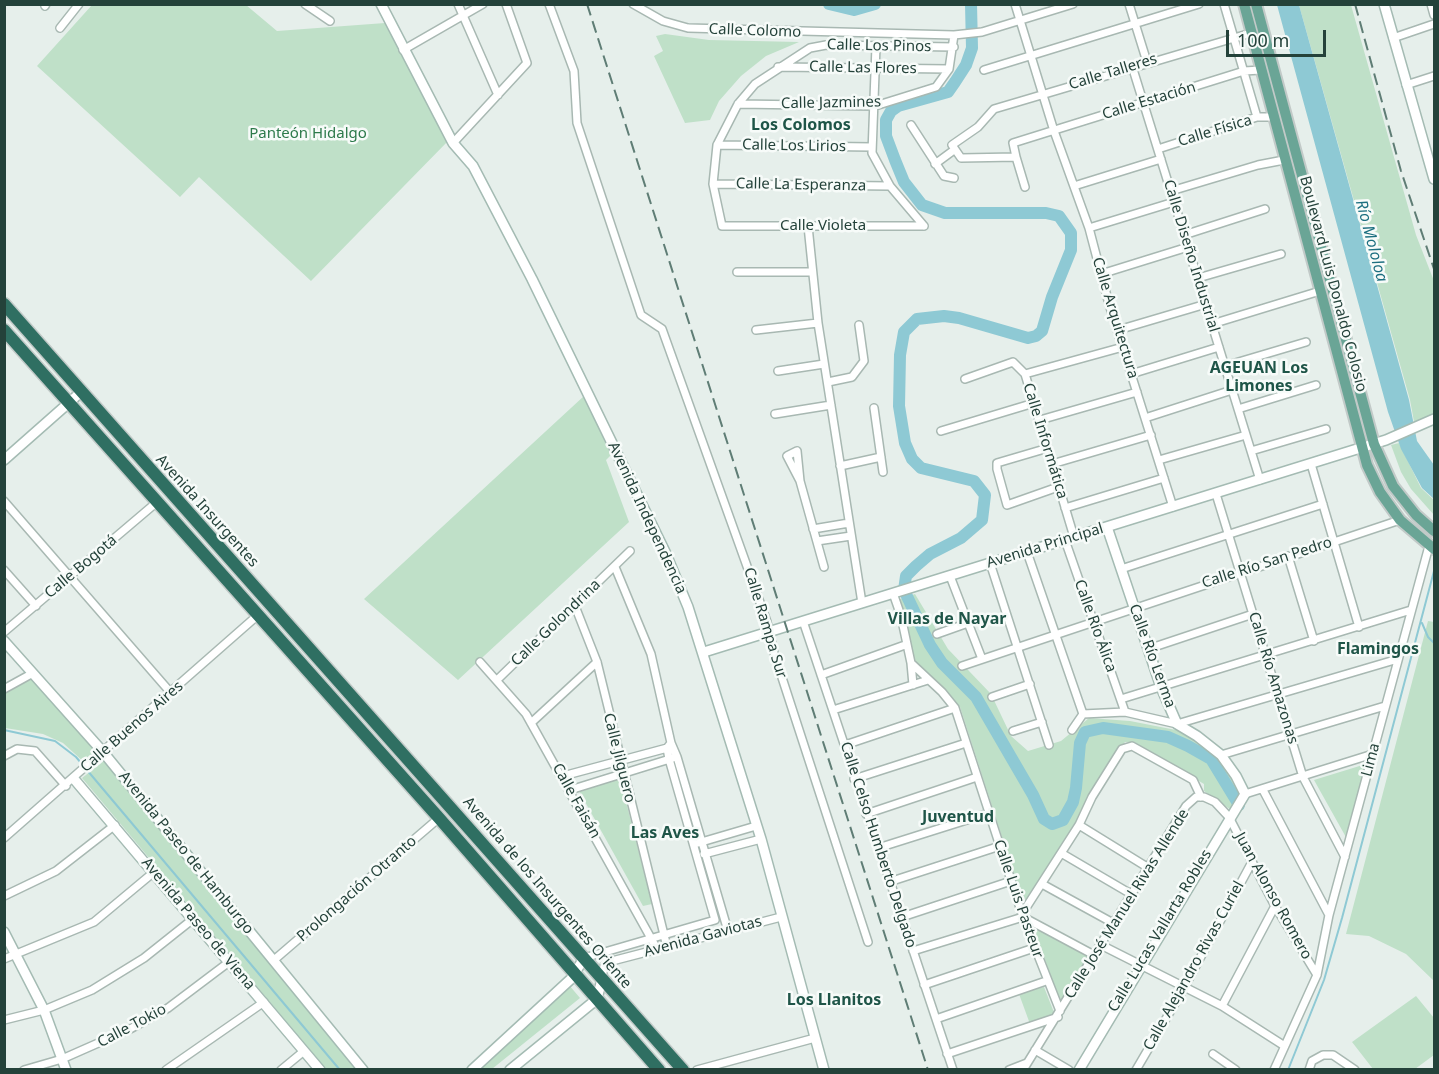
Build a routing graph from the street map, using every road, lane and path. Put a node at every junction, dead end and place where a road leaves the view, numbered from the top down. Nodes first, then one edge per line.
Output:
1 (79, 4) edge
2 (304, 4) edge
3 (381, 4) edge
4 (458, 4) edge
5 (483, 4) edge
6 (506, 4) edge
7 (549, 4) edge
8 (633, 4) edge
9 (1015, 4) edge
10 (1073, 4) edge
11 (1129, 4) edge
12 (1199, 4) edge
13 (1224, 4) edge
14 (1244, 4) edge
15 (1256, 4) edge
16 (1384, 4) edge
17 (1431, 4) edge
18 (1434, 15) edge
19 (462, 18) junction
20 (330, 21) dead end
21 (1020, 21) junction
22 (1135, 24) junction
23 (1434, 24) edge
24 (60, 28) dead end
25 (1251, 33) junction
26 (956, 35) junction
27 (1233, 36) junction
28 (1393, 38) junction
29 (876, 46) junction
30 (954, 47) junction
31 (403, 50) junction
32 (1031, 56) junction
33 (1147, 62) junction
34 (1132, 66) junction
35 (778, 67) junction
36 (876, 68) junction
37 (949, 69) junction
38 (984, 70) dead end
39 (1261, 70) junction
40 (1244, 71) junction
41 (1434, 76) edge
42 (1406, 85) junction
43 (1042, 94) junction
44 (498, 95) junction
45 (1144, 102) junction
46 (738, 104) junction
47 (875, 106) junction
48 (1257, 117) junction
49 (1273, 117) junction
50 (910, 125) dead end
51 (1054, 130) junction
52 (453, 144) junction
53 (717, 145) junction
54 (872, 147) junction
55 (1158, 149) junction
56 (954, 150) junction
57 (1016, 157) junction
58 (1161, 159) junction
59 (1284, 160) junction
60 (935, 164) junction
61 (954, 178) dead end
62 (1434, 179) edge
63 (713, 184) junction
64 (890, 186) junction
65 (1074, 186) junction
66 (1026, 187) dead end
67 (1171, 191) junction
68 (1174, 202) junction
69 (1265, 209) dead end
70 (722, 226) joint
71 (808, 226) junction
72 (1089, 228) junction
73 (1185, 235) junction
74 (1188, 247) junction
75 (1281, 254) dead end
76 (737, 272) dead end
77 (811, 272) junction
78 (1101, 274) junction
79 (1198, 278) junction
80 (1320, 291) junction
81 (4, 304) edge
82 (1206, 304) junction
83 (818, 322) junction
84 (1212, 324) junction
85 (859, 325) dead end
86 (4, 330) edge
87 (756, 330) dead end
88 (1118, 330) junction
89 (1306, 342) dead end
90 (1123, 347) junction
91 (1219, 347) junction
92 (824, 364) junction
93 (1225, 366) junction
94 (778, 371) dead end
95 (1025, 374) junction
96 (1131, 374) junction
97 (965, 379) dead end
98 (828, 382) junction
99 (1316, 385) dead end
100 (1232, 390) junction
101 (81, 392) junction
102 (1137, 392) junction
103 (71, 401) junction
104 (1034, 403) junction
105 (831, 405) junction
106 (874, 408) dead end
107 (1238, 410) junction
108 (775, 414) dead end
109 (1145, 418) junction
110 (1040, 420) junction
111 (1431, 420) edge
112 (1326, 429) dead end
113 (941, 431) dead end
114 (1151, 435) junction
115 (1246, 435) junction
116 (1374, 444) junction
117 (1047, 448) junction
118 (1361, 448) junction
119 (1251, 451) junction
120 (881, 457) junction
121 (4, 460) edge
122 (1159, 460) junction
123 (1052, 464) junction
124 (1311, 464) junction
125 (840, 466) junction
126 (883, 472) dead end
127 (1164, 478) junction
128 (1260, 480) junction
129 (800, 481) dead end
130 (141, 483) junction
131 (1058, 487) junction
132 (1216, 494) junction
133 (4, 501) edge
134 (157, 502) junction
135 (1323, 504) junction
136 (1173, 507) junction
137 (1065, 508) junction
138 (1400, 520) junction
139 (849, 523) junction
140 (1107, 527) junction
141 (813, 529) junction
142 (1434, 531) edge
143 (209, 535) junction
144 (851, 536) junction
145 (1229, 536) junction
146 (1069, 539) junction
147 (817, 541) junction
148 (1334, 541) junction
149 (197, 546) junction
150 (1432, 547) edge
151 (630, 551) dead end
152 (1026, 552) junction
153 (1288, 556) junction
154 (990, 563) junction
155 (615, 567) junction
156 (824, 567) dead end
157 (1121, 569) junction
158 (4, 570) edge
159 (1240, 572) junction
160 (71, 576) junction
161 (950, 576) junction
162 (895, 593) junction
163 (862, 603) junction
164 (36, 606) junction
165 (575, 606) junction
166 (1134, 607) junction
167 (1412, 610) junction
168 (1253, 614) junction
169 (258, 615) junction
170 (803, 621) junction
171 (1093, 621) junction
172 (968, 623) junction
173 (1359, 627) junction
174 (4, 632) edge
175 (768, 632) junction
176 (1055, 633) junction
177 (937, 634) dead end
178 (4, 641) edge
179 (1314, 641) junction
180 (306, 645) junction
181 (905, 645) junction
182 (1017, 645) junction
183 (1148, 649) junction
184 (704, 652) junction
185 (1266, 655) junction
186 (982, 659) junction
187 (1398, 659) junction
188 (480, 662) dead end
189 (597, 662) junction
190 (910, 663) junction
191 (325, 666) junction
192 (962, 666) dead end
193 (33, 673) junction
194 (821, 675) junction
195 (312, 677) junction
196 (498, 679) junction
197 (928, 680) junction
198 (1030, 684) junction
199 (913, 685) junction
200 (1161, 687) junction
201 (4, 689) edge
202 (171, 693) junction
203 (1278, 695) junction
204 (992, 697) dead end
205 (1121, 699) junction
206 (1385, 706) junction
207 (955, 708) junction
208 (833, 710) junction
209 (1125, 712) junction
210 (1083, 714) junction
211 (1042, 722) junction
212 (531, 723) junction
213 (1177, 724) junction
214 (1072, 730) dead end
215 (1013, 731) dead end
216 (1290, 734) junction
217 (388, 737) junction
218 (966, 743) junction
219 (845, 745) junction
220 (1049, 745) dead end
221 (670, 746) junction
222 (376, 747) junction
223 (103, 752) junction
224 (1373, 754) junction
225 (1221, 755) junction
226 (4, 756) edge
227 (677, 757) junction
228 (669, 759) junction
229 (619, 761) junction
230 (623, 774) junction
231 (77, 776) junction
232 (562, 776) junction
233 (977, 777) junction
234 (1303, 777) junction
235 (854, 779) junction
236 (66, 786) junction
237 (570, 790) junction
238 (1263, 790) junction
239 (1245, 794) junction
240 (1201, 797) junction
241 (989, 813) junction
242 (866, 814) junction
243 (1229, 817) junction
244 (440, 818) junction
245 (115, 825) junction
246 (1079, 825) junction
247 (756, 826) junction
248 (4, 838) edge
249 (760, 839) junction
250 (703, 841) junction
251 (693, 845) junction
252 (1000, 846) junction
253 (878, 848) junction
254 (1062, 853) junction
255 (706, 854) junction
256 (696, 857) junction
257 (1345, 857) junction
258 (1252, 862) junction
259 (1147, 867) junction
260 (154, 872) junction
261 (1011, 881) junction
262 (889, 882) junction
263 (1042, 884) junction
264 (1131, 894) junction
265 (4, 896) edge
266 (505, 902) dead end
267 (1275, 906) junction
268 (1023, 915) junction
269 (1329, 915) junction
270 (781, 916) junction
271 (902, 917) junction
272 (193, 920) junction
273 (1113, 924) junction
274 (728, 930) junction
275 (4, 932) edge
276 (664, 935) junction
277 (653, 939) junction
278 (868, 942) dead end
279 (1101, 945) junction
280 (667, 946) junction
281 (1034, 948) junction
282 (657, 950) junction
283 (913, 951) junction
284 (17, 955) junction
285 (1094, 955) junction
286 (584, 958) junction
287 (4, 959) edge
288 (274, 960) junction
289 (229, 962) junction
290 (1139, 966) junction
291 (1317, 975) junction
292 (572, 976) junction
293 (602, 979) junction
294 (1046, 981) junction
295 (924, 984) junction
296 (1184, 988) junction
297 (595, 1001) junction
298 (264, 1002) junction
299 (1222, 1006) junction
300 (44, 1010) junction
301 (1059, 1014) junction
302 (936, 1019) junction
303 (4, 1020) edge
304 (815, 1038) junction
305 (1283, 1045) junction
306 (1035, 1050) junction
307 (304, 1051) junction
308 (947, 1054) junction
309 (1213, 1054) dead end
310 (63, 1059) junction
311 (1025, 1066) edge
312 (24, 1070) edge
313 (66, 1070) edge
314 (166, 1070) edge
315 (281, 1070) edge
316 (320, 1070) edge
317 (363, 1070) edge
318 (472, 1070) edge
319 (510, 1070) edge
320 (659, 1070) edge
321 (683, 1070) edge
322 (697, 1070) edge
323 (824, 1070) edge
324 (952, 1070) edge
325 (1009, 1070) edge
326 (1069, 1070) edge
327 (1079, 1070) edge
328 (1136, 1070) edge
329 (1236, 1070) edge
330 (1274, 1070) edge
331 (1309, 1070) edge
332 (1355, 1070) edge

1 - 24 street
2 - 20 street
3 - 31 street, Avenida Independencia
4 - 19 street
5 - 19 street
6 - 44 street
7 - 175 street, Calle Rampa Sur
8 - 26 street, Calle Colomo
9 - 21 street, Calle Arquitectura
10 - 21 street, Calle Colomo
11 - 22 street
12 - 22 street
13 - 27 street
14 - 25 main road, Boulevard Luis Donaldo Colosio
15 - 116 main road, Boulevard Luis Donaldo Colosio
16 - 28 street
17 - 18 street
19 - 31 street
19 - 44 street
21 - 26 street, Calle Colomo
21 - 32 street, Calle Arquitectura
22 - 32 street
22 - 33 street
23 - 28 street
25 - 27 street, Calle Talleres
25 - 39 main road, Boulevard Luis Donaldo Colosio
26 - 30 street
27 - 33 street, Calle Talleres
27 - 40 street
28 - 42 street
29 - 30 street, Calle Los Pinos
29 - 35 street, Calle Los Pinos
29 - 36 street
30 - 37 street
31 - 52 street, Avenida Independencia
32 - 38 street
32 - 43 street, Calle Arquitectura
33 - 34 street, Calle Talleres
34 - 43 street, Calle Talleres
34 - 45 street, Calle Diseño Industrial
35 - 36 street, Calle Las Flores
35 - 46 street, Calle Los Pinos
36 - 37 street, Calle Las Flores
36 - 47 street
37 - 47 street, Calle Jazmines
39 - 40 street, Calle Estación
39 - 49 main road, Boulevard Luis Donaldo Colosio
40 - 45 street, Calle Estación
40 - 48 street
41 - 42 street
42 - 62 street
43 - 51 street, Calle Arquitectura
43 - 56 street, Calle Talleres
44 - 52 street
45 - 51 street, Calle Estación
45 - 55 street, Calle Diseño Industrial
46 - 47 street, Calle Jazmines
46 - 53 street, Calle Los Pinos
47 - 54 street
48 - 49 street, Calle Física
48 - 55 street, Calle Física
49 - 59 main road, Boulevard Luis Donaldo Colosio
50 - 60 street
51 - 57 street, Calle Estación
51 - 65 street, Calle Arquitectura
52 - 184 street, Avenida Independencia
53 - 54 street, Calle Los Lirios
53 - 63 street, Calle Los Pinos
54 - 64 street
55 - 58 street, Calle Diseño Industrial
56 - 57 street
56 - 60 street
57 - 66 street
58 - 65 street
58 - 67 street, Calle Diseño Industrial
59 - 67 street
59 - 80 main road, Boulevard Luis Donaldo Colosio
60 - 61 street
63 - 64 street, Calle La Esperanza
63 - 70 street, Calle Los Pinos
64 - 71 street, Calle Violeta
65 - 72 street, Calle Arquitectura
67 - 68 street, Calle Diseño Industrial
68 - 72 street
68 - 73 street, Calle Diseño Industrial
69 - 73 street
70 - 71 street, Calle Violeta
71 - 77 street
72 - 78 street, Calle Arquitectura
73 - 74 street, Calle Diseño Industrial
74 - 78 street
74 - 79 street, Calle Diseño Industrial
75 - 79 street
76 - 77 street
77 - 83 street
78 - 88 street, Calle Arquitectura
79 - 82 street, Calle Diseño Industrial
80 - 84 street
80 - 118 main road, Boulevard Luis Donaldo Colosio
81 - 101 highway, Avenida Insurgentes
82 - 84 street, Calle Diseño Industrial
82 - 88 street
83 - 87 street
83 - 92 street
84 - 91 street, Calle Diseño Industrial
85 - 98 street
86 - 103 highway, Avenida Insurgentes
88 - 90 street, Calle Arquitectura
89 - 93 street
90 - 95 street, Calle Informática
90 - 96 street, Calle Arquitectura
91 - 93 street, Calle Diseño Industrial
91 - 96 street
92 - 94 street
92 - 98 street
93 - 100 street, Calle Diseño Industrial
95 - 97 street
95 - 104 street, Calle Informática
96 - 102 street, Calle Arquitectura
98 - 105 street
99 - 107 street
100 - 107 street, Calle Diseño Industrial
100 - 109 street
101 - 103 street
101 - 143 highway, Avenida Insurgentes
102 - 109 street, Calle Arquitectura
102 - 110 street
103 - 121 street
103 - 130 highway, Avenida Insurgentes
104 - 110 street, Calle Informática
104 - 113 street
105 - 108 street
105 - 125 street
106 - 120 street
107 - 115 street, Calle Diseño Industrial
109 - 114 street, Calle Arquitectura
110 - 117 street, Calle Informática
111 - 116 street, Avenida Principal
112 - 119 street
114 - 122 street, Calle Arquitectura
114 - 123 street
115 - 119 street, Calle Diseño Industrial
115 - 122 street
116 - 118 street, Avenida Principal
116 - 142 main road, Boulevard Luis Donaldo Colosio
117 - 123 street, Calle Informática
117 - 131 street
118 - 124 street, Avenida Principal
118 - 138 main road, Boulevard Luis Donaldo Colosio
119 - 128 street, Calle Diseño Industrial
120 - 125 street
120 - 126 street
122 - 127 street, Calle Arquitectura
123 - 131 street, Calle Informática
124 - 128 street, Avenida Principal
124 - 135 street
125 - 139 street
127 - 136 street, Calle Arquitectura
127 - 137 street
128 - 132 street, Avenida Principal
129 - 141 street
130 - 134 highway, Avenida Insurgentes
130 - 143 highway
131 - 137 street, Calle Informática
132 - 136 street, Avenida Principal
132 - 145 street, Calle Río Amazonas
133 - 160 street
134 - 149 highway, Avenida Insurgentes
134 - 160 street, Calle Bogotá
135 - 145 street
135 - 148 street
136 - 140 street, Avenida Principal
137 - 146 street, Calle Informática
138 - 148 street, Calle Río San Pedro
138 - 150 main road, Boulevard Luis Donaldo Colosio
139 - 141 street
139 - 144 street
140 - 146 street, Avenida Principal
140 - 157 street, Calle Río Lerma
141 - 147 street
143 - 149 highway
143 - 180 highway, Avenida Insurgentes
144 - 147 street
144 - 163 street
145 - 157 street
145 - 159 street, Calle Río Amazonas
146 - 152 street, Avenida Principal
146 - 171 street, Calle Río Álica
147 - 156 street
148 - 153 street, Calle Río San Pedro
148 - 173 street
149 - 169 highway, Avenida Insurgentes
150 - 167 street, Lima
151 - 155 street, Calle Golondrina
152 - 154 street, Avenida Principal
152 - 176 street
153 - 159 street, Calle Río San Pedro
153 - 179 street
154 - 161 street, Avenida Principal
154 - 182 street
155 - 165 street, Calle Golondrina
155 - 221 street
157 - 166 street, Calle Río Lerma
158 - 164 street
159 - 166 street, Calle Río San Pedro
159 - 168 street, Calle Río Amazonas
160 - 164 street, Calle Bogotá
160 - 202 street
161 - 162 street, Avenida Principal
161 - 172 street
162 - 163 street, Avenida Principal
162 - 181 street
163 - 170 street, Avenida Principal
164 - 174 street, Calle Bogotá
165 - 189 street, Calle Jilguero
165 - 196 street, Calle Golondrina
166 - 171 street, Calle Río San Pedro
166 - 183 street, Calle Río Lerma
167 - 173 street
167 - 187 street, Lima
168 - 183 street
168 - 185 street, Calle Río Amazonas
169 - 180 highway
169 - 195 highway, Avenida Insurgentes
169 - 202 street, Calle Buenos Aires
170 - 175 street, Avenida Principal
170 - 194 street, Calle Celso Humberto Delgado
171 - 176 street, Calle Río San Pedro
171 - 205 street, Calle Río Álica
172 - 177 street
172 - 186 street
173 - 179 street
175 - 184 street, Avenida Principal
175 - 278 street, Calle Rampa Sur
176 - 182 street, Calle Río San Pedro
176 - 210 street
178 - 193 street, Avenida Paseo de Hamburgo
179 - 185 street
180 - 191 highway, Avenida Insurgentes
181 - 190 street
181 - 194 street
182 - 186 street, Calle Río San Pedro
182 - 198 street
183 - 200 street, Calle Río Lerma
184 - 247 street, Avenida Independencia
185 - 200 street
185 - 203 street, Calle Río Amazonas
186 - 192 street, Calle Río San Pedro
187 - 203 street
187 - 206 street, Lima
188 - 196 street, Calle Faisán
189 - 212 street
189 - 229 street, Calle Jilguero
190 - 197 street, Calle Luis Pasteur
190 - 199 street
191 - 195 highway
191 - 217 highway, Avenida Insurgentes
193 - 201 street
193 - 223 street, Avenida Paseo de Hamburgo
194 - 208 street, Calle Celso Humberto Delgado
195 - 222 highway, Avenida Insurgentes
196 - 212 street, Calle Faisán
197 - 199 street
197 - 207 street, Calle Luis Pasteur
198 - 204 street
198 - 211 street
199 - 208 street
200 - 205 street
200 - 213 street, Calle Río Lerma
202 - 223 street, Calle Buenos Aires
203 - 213 street
203 - 216 street, Calle Río Amazonas
205 - 209 street, Calle Río Álica
206 - 216 street
206 - 224 street, Lima
207 - 218 street, Calle Luis Pasteur
207 - 219 street
208 - 219 street, Calle Celso Humberto Delgado
209 - 210 street
209 - 213 street
210 - 214 street
211 - 215 street
211 - 220 street
212 - 232 street, Calle Faisán
213 - 225 street, Calle Río Lerma
216 - 225 street
216 - 234 street, Calle Río Amazonas
217 - 222 highway
217 - 286 highway, Avenida de los Insurgentes Oriente
218 - 233 street, Calle Luis Pasteur
218 - 235 street
219 - 235 street, Calle Celso Humberto Delgado
221 - 227 street
221 - 228 street
221 - 229 street
222 - 244 highway
223 - 231 street, Calle Buenos Aires
223 - 288 street, Avenida Paseo de Hamburgo
224 - 234 street
224 - 257 street, Lima
225 - 239 street, Calle Río Lerma
226 - 236 street
227 - 228 street
227 - 250 street
228 - 230 street
228 - 251 street
229 - 230 street, Calle Jilguero
229 - 232 street
230 - 237 street
230 - 276 street, Calle Jilguero
231 - 236 street, Calle Buenos Aires
231 - 245 street, Avenida Paseo de Viena
232 - 237 street, Calle Faisán
233 - 241 street, Calle Luis Pasteur
233 - 242 street
234 - 238 street
234 - 257 street, Calle Río Amazonas
235 - 242 street, Calle Celso Humberto Delgado
236 - 248 street, Calle Buenos Aires
237 - 277 street, Calle Faisán
238 - 239 street
238 - 269 street
239 - 243 street, Calle Lucas Vallarta Robles
240 - 243 street, Calle José Manuel Rivas Allende
240 - 246 street
240 - 259 street, Calle José Manuel Rivas Allende
241 - 252 street, Calle Luis Pasteur
241 - 253 street
242 - 253 street, Calle Celso Humberto Delgado
243 - 258 street, Juan Alonso Romero
243 - 290 street, Calle Lucas Vallarta Robles
244 - 288 street, Prolongación Otranto
244 - 292 highway
245 - 260 street, Avenida Paseo de Viena
245 - 265 street
246 - 254 street
246 - 259 street
247 - 249 street, Avenida Independencia
247 - 250 street
249 - 255 street
249 - 270 street, Avenida Independencia
250 - 251 street
250 - 255 street
251 - 256 street
252 - 261 street, Calle Luis Pasteur
252 - 262 street
253 - 262 street, Calle Celso Humberto Delgado
254 - 263 street
254 - 264 street
255 - 256 street
255 - 274 street
256 - 276 street, Avenida Gaviotas
257 - 269 street, Lima
258 - 267 street, Juan Alonso Romero
258 - 296 street, Calle Alejandro Rivas Curiel
259 - 264 street, Calle José Manuel Rivas Allende
260 - 272 street, Avenida Paseo de Viena
260 - 284 street
261 - 268 street, Calle Luis Pasteur
261 - 271 street
262 - 271 street, Calle Celso Humberto Delgado
263 - 268 street
263 - 273 street
264 - 273 street, Calle José Manuel Rivas Allende
266 - 292 street
267 - 291 street, Juan Alonso Romero
267 - 299 street
268 - 281 street, Calle Luis Pasteur
268 - 283 street
268 - 285 street
269 - 291 street, Lima
270 - 274 street, Avenida Gaviotas
270 - 304 street, Avenida Independencia
271 - 283 street, Calle Celso Humberto Delgado
272 - 289 street, Avenida Paseo de Viena
272 - 300 street
273 - 279 street, Calle José Manuel Rivas Allende
274 - 280 street, Avenida Gaviotas
275 - 284 street
276 - 277 street, Avenida Gaviotas
276 - 280 street, Calle Jilguero
277 - 282 street, Calle Faisán
277 - 286 street, Avenida Gaviotas
279 - 285 street, Calle José Manuel Rivas Allende
279 - 290 street
280 - 282 street, Avenida Gaviotas
281 - 294 street, Calle Luis Pasteur
281 - 295 street
282 - 293 street, Avenida Gaviotas
283 - 295 street, Calle Celso Humberto Delgado
284 - 287 street
284 - 300 street
285 - 301 street, Calle José Manuel Rivas Allende
286 - 292 street
286 - 293 highway, Avenida de los Insurgentes Oriente
288 - 317 street, Avenida Paseo de Hamburgo
289 - 298 street, Avenida Paseo de Viena
289 - 310 street, Calle Tokio
290 - 296 street
290 - 327 street, Calle Lucas Vallarta Robles
291 - 305 street, Lima
292 - 297 highway
292 - 318 street
293 - 297 street
293 - 321 highway, Avenida de los Insurgentes Oriente
294 - 301 street, Calle Luis Pasteur
294 - 302 street
295 - 302 street, Calle Celso Humberto Delgado
296 - 299 street
296 - 328 street, Calle Alejandro Rivas Curiel
297 - 319 street
297 - 320 highway
298 - 307 street, Avenida Paseo de Viena
298 - 314 street
299 - 305 street
300 - 303 street
300 - 310 street
301 - 306 street, Calle José Manuel Rivas Allende
301 - 308 street
302 - 308 street, Calle Celso Humberto Delgado
304 - 322 street
304 - 323 street, Avenida Independencia
305 - 330 street, Lima
306 - 311 street, Calle José Manuel Rivas Allende
306 - 326 street
307 - 315 street
307 - 316 street, Avenida Paseo de Viena
308 - 324 street, Calle Celso Humberto Delgado
309 - 329 street
310 - 312 street, Calle Tokio
310 - 313 street
311 - 325 street
331 - 332 street

